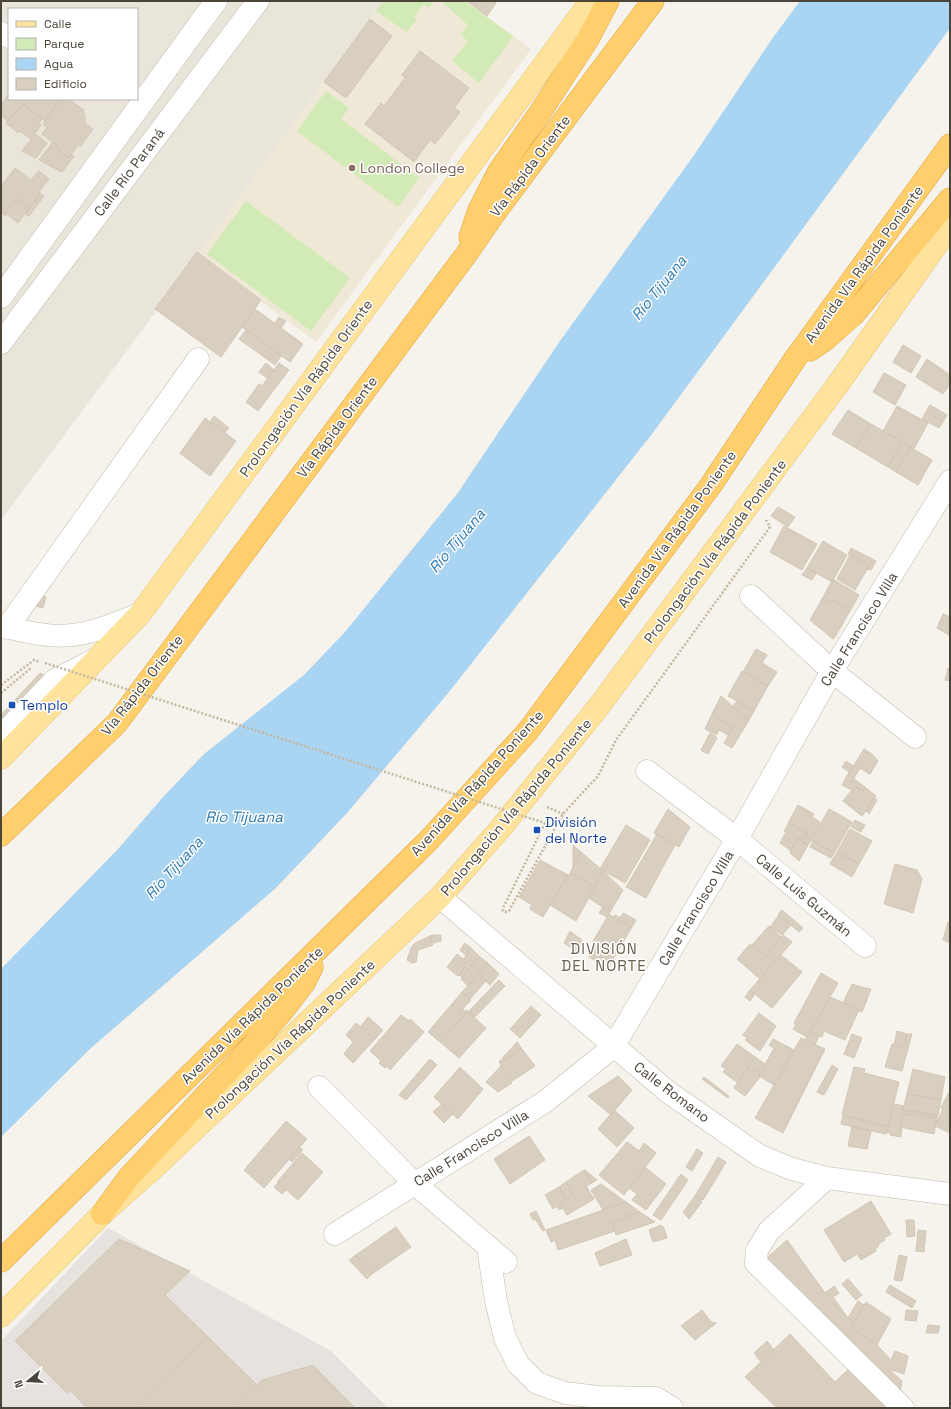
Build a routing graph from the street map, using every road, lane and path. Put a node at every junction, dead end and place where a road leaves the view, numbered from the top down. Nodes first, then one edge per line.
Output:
1 (216, 1) edge
2 (258, 1) edge
3 (591, 1) edge
4 (608, 1) edge
5 (653, 1) edge
6 (138, 94) edge
7 (130, 103) edge
8 (162, 126) junction
9 (950, 145) edge
10 (950, 199) edge
11 (950, 226) edge
12 (465, 256) junction
13 (5, 283) edge
14 (37, 293) junction
15 (1, 343) edge
16 (198, 359) dead end
17 (795, 359) junction
18 (950, 482) edge
19 (754, 498) junction
20 (751, 596) dead end
21 (140, 614) junction
22 (4, 627) edge
23 (97, 659) junction
24 (30, 669) dead end
25 (832, 671) junction
26 (1, 685) edge
27 (1, 693) edge
28 (1, 736) edge
29 (915, 737) dead end
30 (1, 758) edge
31 (647, 771) dead end
32 (1, 835) edge
33 (737, 838) junction
34 (440, 897) junction
35 (324, 944) junction
36 (865, 946) dead end
37 (613, 1046) junction
38 (319, 1087) dead end
39 (827, 1178) junction
40 (414, 1183) junction
41 (950, 1194) edge
42 (102, 1214) junction
43 (334, 1234) dead end
44 (488, 1247) junction
45 (1, 1261) edge
46 (506, 1262) dead end
47 (1, 1316) edge
48 (672, 1408) edge
49 (903, 1408) edge

1 - 6 street, Calle Río Paraná
2 - 8 street, Calle Río Paraná
3 - 21 main road, Prolongación Vía Rápida Oriente
4 - 12 highway
5 - 12 highway, Vía Rápida Oriente
7 - 8 street
7 - 13 street, Calle Río Paraná
8 - 14 street, Calle Río Paraná
9 - 17 highway, Avenida Vía Rápida Poniente
10 - 17 highway
11 - 19 main road, Prolongación Vía Rápida Poniente
12 - 32 highway, Vía Rápida Oriente
13 - 14 street
14 - 15 street, Calle Río Paraná
16 - 22 street
17 - 35 highway, Avenida Vía Rápida Poniente
18 - 25 street, Calle Francisco Villa
19 - 26 path, bridge
19 - 34 main road, Prolongación Vía Rápida Poniente
20 - 25 street
21 - 22 street
21 - 23 main road, Prolongación Vía Rápida Oriente
23 - 28 street
23 - 30 main road, Prolongación Vía Rápida Oriente
24 - 27 path
25 - 29 street
25 - 33 street, Calle Francisco Villa
31 - 33 street, Calle Luis Guzmán
33 - 36 street, Calle Luis Guzmán
33 - 37 street, Calle Francisco Villa
34 - 37 street, Calle Romano
34 - 42 main road, Prolongación Vía Rápida Poniente
35 - 42 highway
35 - 45 highway, Avenida Vía Rápida Poniente
37 - 39 street, Calle Romano
37 - 40 street, Calle Francisco Villa
38 - 40 street
39 - 41 street, Calle Romano
39 - 49 street
40 - 43 street, Calle Francisco Villa
40 - 44 street
42 - 47 main road, Prolongación Vía Rápida Poniente
44 - 46 street
44 - 48 street

